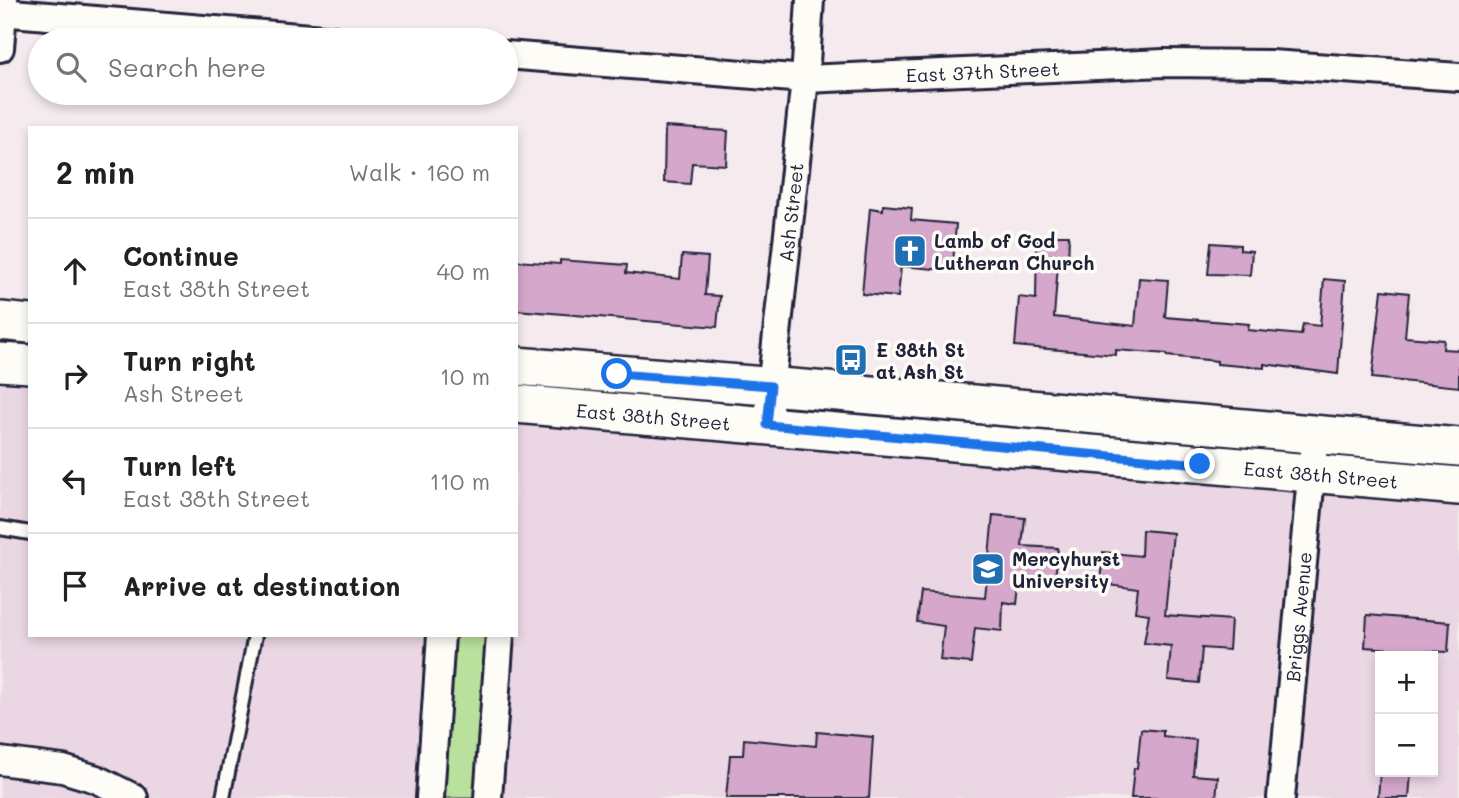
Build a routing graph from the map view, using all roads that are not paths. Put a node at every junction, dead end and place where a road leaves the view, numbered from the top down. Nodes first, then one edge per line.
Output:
1 (810, 0) edge
2 (2, 8) edge
3 (210, 28) edge
4 (0, 48) edge
5 (518, 56) edge
6 (1459, 78) edge
7 (804, 79) junction
8 (0, 321) edge
9 (28, 324) edge
10 (0, 362) edge
11 (28, 364) edge
12 (518, 366) edge
13 (771, 386) junction
14 (518, 404) edge
15 (767, 425) junction
16 (1315, 434) junction
17 (1459, 447) edge
18 (1310, 474) junction
19 (1459, 486) edge
20 (0, 528) edge
21 (28, 533) edge
22 (255, 637) edge
23 (441, 637) edge
24 (500, 637) edge
25 (0, 761) edge
26 (134, 798) edge
27 (223, 798) edge
28 (430, 798) edge
29 (488, 798) edge
30 (1281, 798) edge

1 - 7 street, Ash Street
2 - 3 street
2 - 4 street
5 - 7 street, East 37th Street
6 - 7 street, East 37th Street
7 - 13 street, Ash Street
8 - 9 main road
10 - 11 main road
12 - 13 main road, East 38th Street
13 - 15 street, Ash Street
13 - 16 main road, East 38th Street
14 - 15 main road, East 38th Street
15 - 18 main road, East 38th Street
16 - 17 main road, East 38th Street
16 - 18 street, Briggs Avenue
18 - 19 main road, East 38th Street
18 - 30 street, Briggs Avenue
20 - 21 lane
22 - 27 lane
23 - 28 street
24 - 29 street
25 - 26 street

